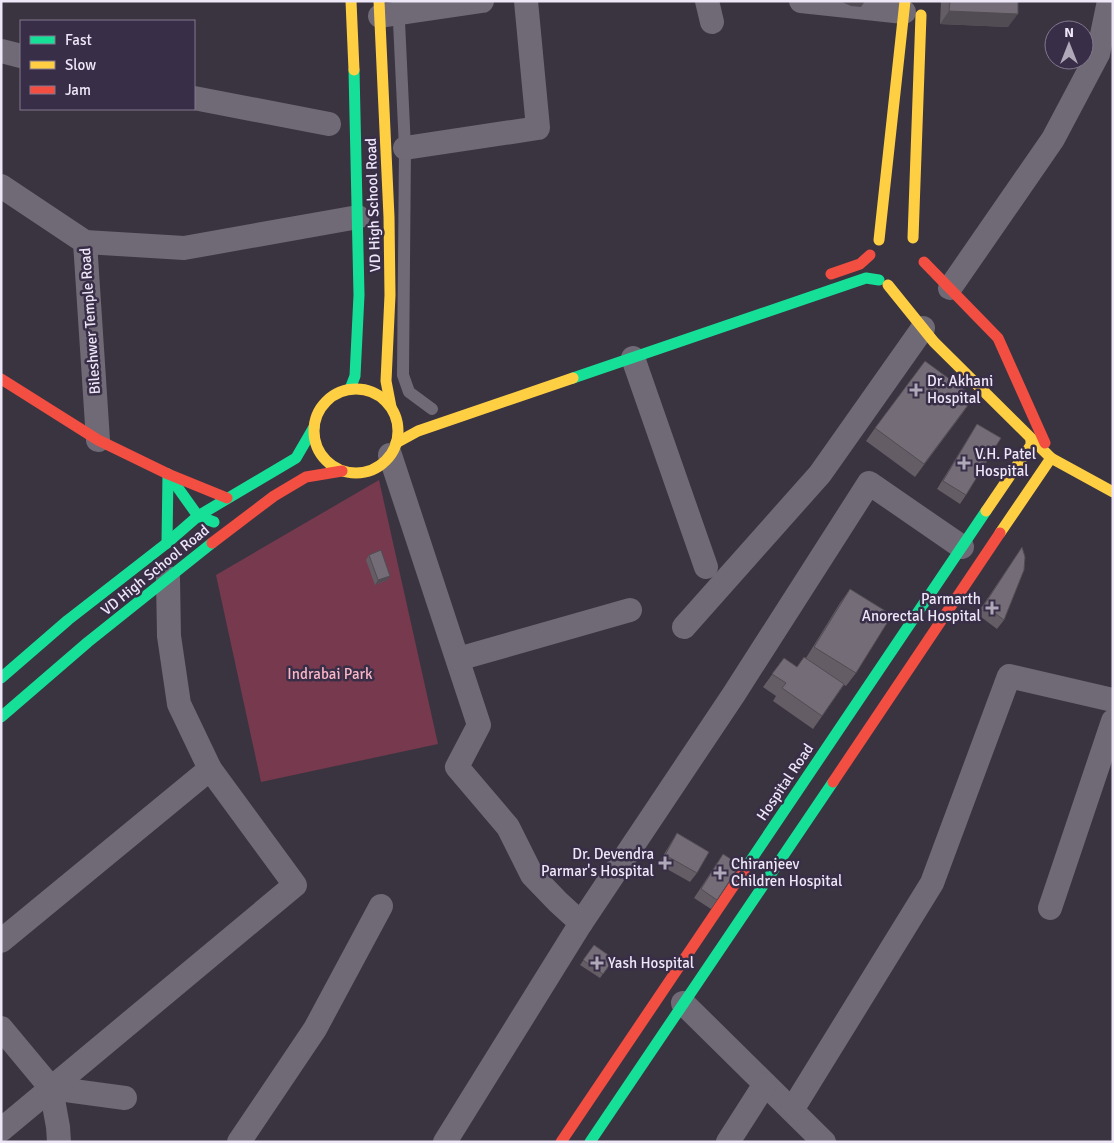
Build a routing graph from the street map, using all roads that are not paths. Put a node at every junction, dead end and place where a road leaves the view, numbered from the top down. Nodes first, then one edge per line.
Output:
1 (351, 1) edge
2 (482, 1) edge
3 (526, 1) edge
4 (801, 1) edge
5 (1109, 1) edge
6 (910, 5) edge
7 (389, 8) edge
8 (1, 51) edge
9 (20, 56) edge
10 (195, 98) edge
11 (329, 124) dead end
12 (405, 148) junction
13 (1, 186) edge
14 (358, 217) junction
15 (879, 240) junction
16 (86, 242) junction
17 (914, 248) junction
18 (870, 255) junction
19 (822, 277) dead end
20 (884, 282) junction
21 (907, 284) dead end
22 (950, 288) junction
23 (923, 328) junction
24 (633, 358) junction
25 (1, 379) edge
26 (350, 389) junction
27 (435, 407) joint
28 (397, 414) junction
29 (419, 414) dead end
30 (314, 427) junction
31 (1031, 438) junction
32 (98, 440) junction
33 (393, 449) junction
34 (1051, 458) junction
35 (342, 471) junction
36 (168, 474) junction
37 (1113, 492) edge
38 (227, 498) junction
39 (198, 516) junction
40 (229, 529) junction
41 (167, 543) junction
42 (962, 547) junction
43 (706, 567) dead end
44 (168, 578) junction
45 (630, 610) dead end
46 (684, 627) dead end
47 (458, 659) junction
48 (1, 678) edge
49 (1113, 700) edge
50 (1, 717) edge
51 (1113, 721) edge
52 (210, 769) junction
53 (381, 906) dead end
54 (1050, 908) dead end
55 (581, 923) junction
56 (1, 941) edge
57 (684, 1003) junction
58 (1, 1028) edge
59 (765, 1084) junction
60 (51, 1088) junction
61 (124, 1098) dead end
62 (792, 1110) junction
63 (1, 1130) edge
64 (58, 1142) edge
65 (239, 1142) edge
66 (445, 1142) edge
67 (561, 1142) edge
68 (590, 1142) edge
69 (728, 1142) edge
70 (824, 1142) edge

1 - 14 street, VD High School Road
2 - 7 street
3 - 12 street
4 - 6 street
5 - 22 street
6 - 15 street
6 - 17 street
7 - 12 lane
7 - 28 street, VD High School Road
8 - 9 street
10 - 11 street
12 - 27 lane
13 - 16 street, Bileshwer Temple Road
14 - 16 street
14 - 26 street, VD High School Road
15 - 17 street
15 - 18 street
16 - 32 street, Bileshwer Temple Road
17 - 22 street
18 - 19 street
18 - 20 street
20 - 21 street
20 - 23 street
20 - 24 street
22 - 34 street
23 - 31 street
23 - 46 street
24 - 33 street
24 - 43 street
25 - 32 street
26 - 28 street
26 - 30 street
27 - 29 street
28 - 33 street
30 - 35 street
30 - 38 street, VD High School Road
31 - 34 street
31 - 42 street, Hospital Road
32 - 36 street
33 - 35 street
33 - 47 street
34 - 37 street
34 - 57 street
35 - 40 street, VD High School Road
36 - 38 street
36 - 39 street
36 - 41 street
38 - 39 street, VD High School Road
39 - 40 street
39 - 41 street, VD High School Road
40 - 44 street, VD High School Road
41 - 48 street, VD High School Road
42 - 55 street
42 - 67 street, Hospital Road
44 - 50 street, VD High School Road
44 - 52 street
45 - 47 street
47 - 55 street
49 - 62 street
51 - 54 street
52 - 56 street
52 - 60 street
53 - 65 street
55 - 66 street
57 - 59 street
57 - 68 street
58 - 60 street
59 - 62 street
59 - 69 street
60 - 61 street
60 - 63 street
60 - 64 street
62 - 70 street

